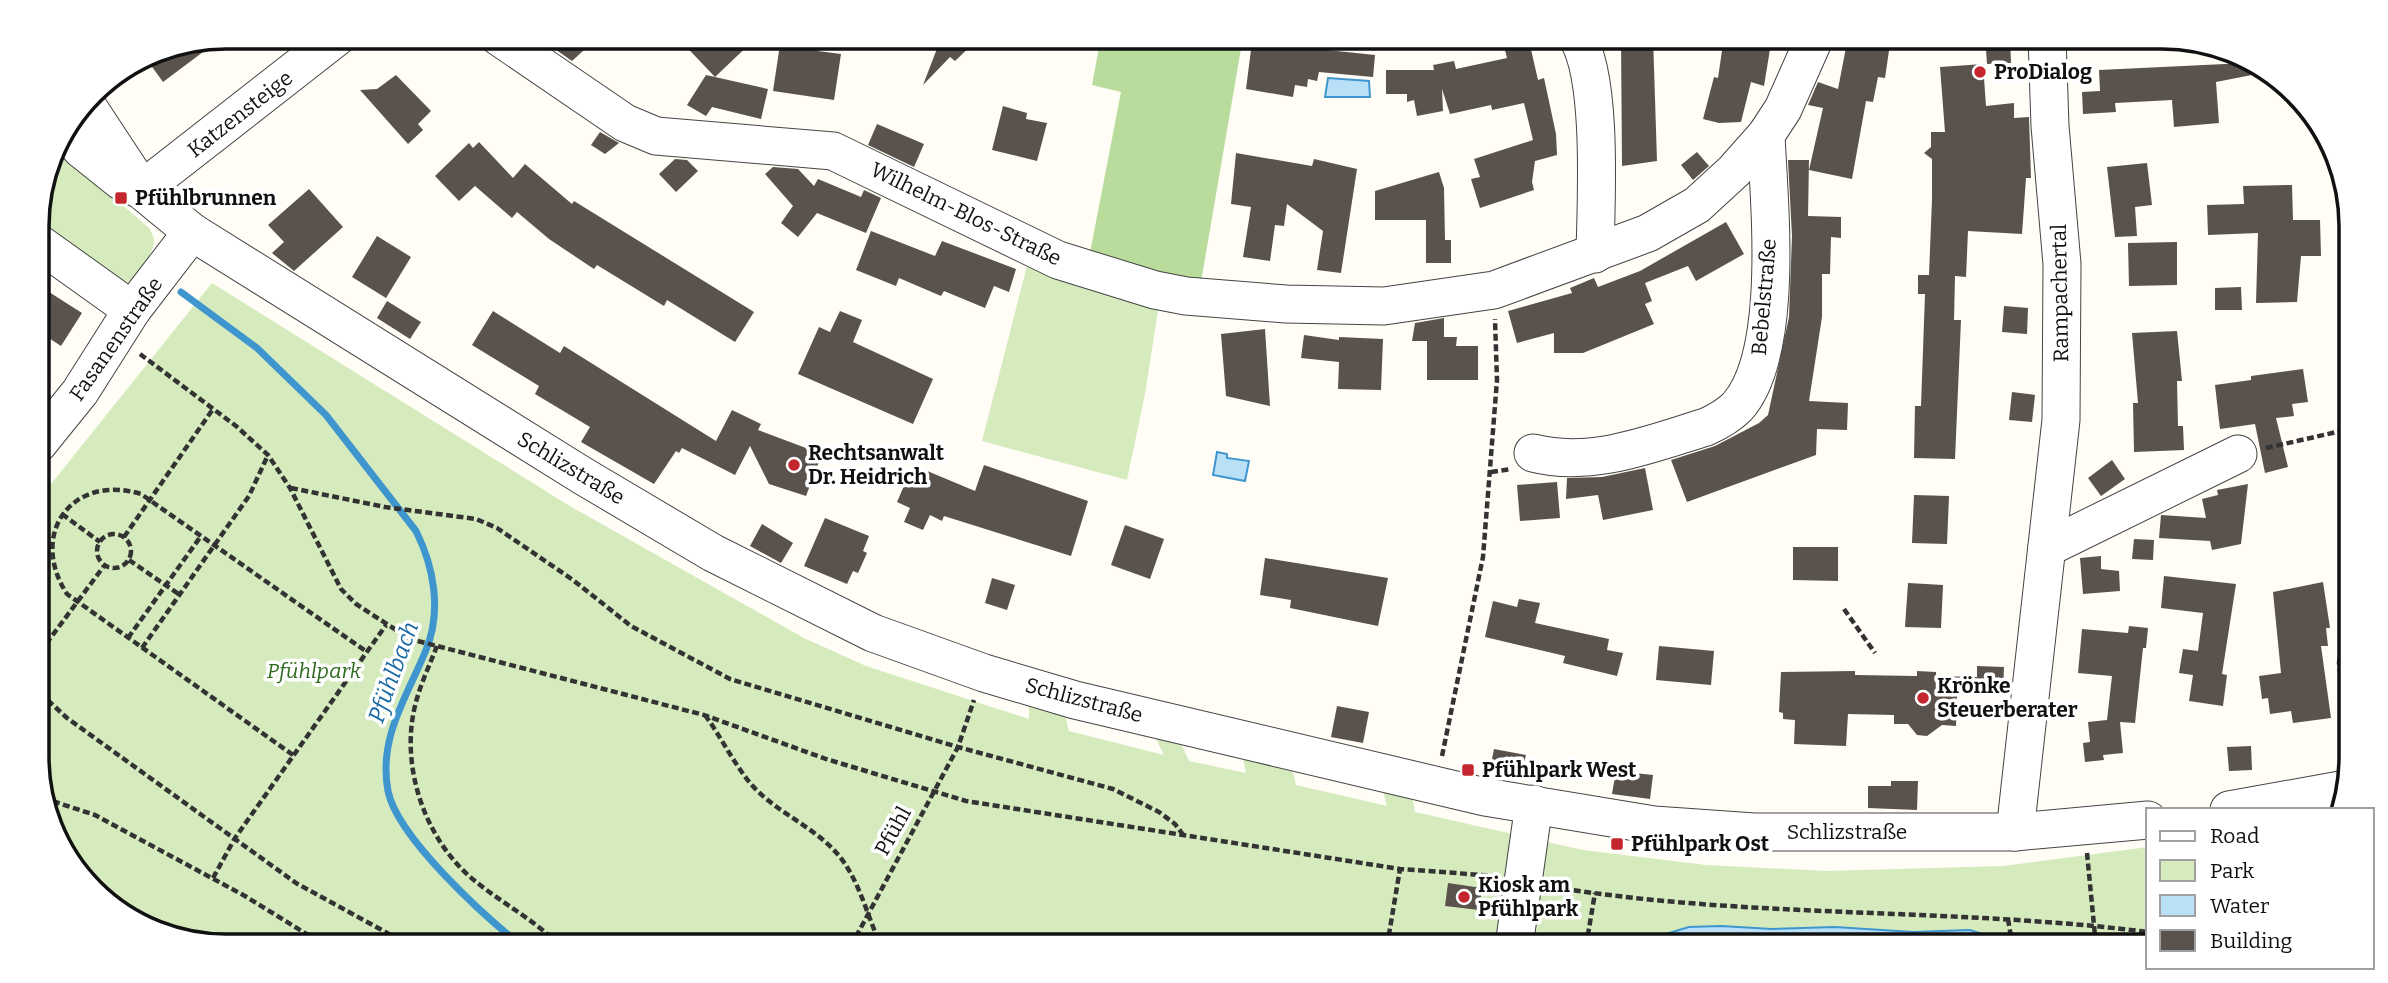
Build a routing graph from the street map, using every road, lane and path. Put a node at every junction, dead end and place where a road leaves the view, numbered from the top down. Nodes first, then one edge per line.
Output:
1 (322, 49) edge
2 (517, 49) edge
3 (1582, 49) edge
4 (1810, 49) edge
5 (2048, 49) edge
6 (91, 112) edge
7 (1766, 135) junction
8 (72, 139) edge
9 (141, 190) junction
10 (192, 232) junction
11 (49, 253) edge
12 (1595, 254) junction
13 (1494, 289) junction
14 (125, 323) junction
15 (213, 409) junction
16 (49, 430) edge
17 (2339, 431) edge
18 (1533, 453) dead end
19 (2238, 454) joint
20 (268, 455) junction
21 (290, 488) junction
22 (149, 500) junction
23 (62, 514) junction
24 (201, 536) junction
25 (124, 537) junction
26 (100, 542) junction
27 (216, 546) junction
28 (2046, 548) junction
29 (129, 560) junction
30 (104, 565) junction
31 (165, 586) junction
32 (180, 595) junction
33 (76, 602) junction
34 (1844, 609) dead end
35 (386, 625) junction
36 (128, 638) junction
37 (49, 640) edge
38 (435, 646) junction
39 (142, 648) junction
40 (367, 652) junction
41 (1875, 653) dead end
42 (49, 701) edge
43 (973, 703) dead end
44 (704, 715) junction
45 (958, 747) junction
46 (293, 755) junction
47 (1436, 785) junction
48 (2336, 791) edge
49 (933, 792) junction
50 (55, 802) edge
51 (1534, 804) junction
52 (2240, 808) edge
53 (2146, 820) edge
54 (2015, 832) junction
55 (1184, 837) junction
56 (235, 838) junction
57 (2087, 849) dead end
58 (1526, 860) junction
59 (1400, 869) junction
60 (213, 878) junction
61 (1595, 893) junction
62 (867, 912) junction
63 (2008, 919) junction
64 (2096, 925) junction
65 (2146, 932) edge
66 (306, 934) edge
67 (389, 934) edge
68 (549, 934) edge
69 (857, 934) edge
70 (876, 934) edge
71 (1389, 934) edge
72 (1516, 934) edge
73 (1588, 934) edge
74 (2010, 934) edge
75 (2096, 934) edge

1 - 9 street, Katzensteige
2 - 13 street, Wilhelm-Blos-Straße
3 - 12 street
4 - 7 street, Wilhelm-Blos-Straße
5 - 28 street, Rampachertal
6 - 9 street, Schlizstraße
7 - 12 street, Wilhelm-Blos-Straße
7 - 18 street, Bebelstraße
8 - 9 street, Schlizstraße
9 - 10 street, Schlizstraße
10 - 14 street, Fasanenstraße
10 - 47 street, Schlizstraße
11 - 14 street
12 - 13 street, Wilhelm-Blos-Straße
13 - 47 path
14 - 15 path
14 - 16 street, Fasanenstraße
15 - 20 path
15 - 22 path
17 - 19 path
19 - 28 street
20 - 21 path
20 - 27 path
21 - 35 path
21 - 45 path
22 - 23 path
22 - 24 path
22 - 25 path
23 - 26 path
23 - 33 path
24 - 27 path
24 - 31 path
25 - 26 path
25 - 29 path
26 - 30 path
27 - 32 path
27 - 40 path
28 - 54 street, Rampachertal
29 - 30 path
29 - 31 path
30 - 33 path
31 - 32 path
31 - 36 path
32 - 39 path
33 - 36 path
33 - 37 path
34 - 41 path
35 - 38 path
35 - 40 path
36 - 39 path
38 - 44 path
38 - 68 path
39 - 46 path
40 - 46 path
42 - 56 path
43 - 45 path, Pfühl
44 - 49 path
44 - 62 path
45 - 49 path, Pfühl
45 - 55 path
46 - 56 path
47 - 51 street, Schlizstraße
48 - 52 street
49 - 55 path
49 - 62 path, Pfühl
50 - 60 path
51 - 54 street, Schlizstraße
51 - 58 street
53 - 54 street, Schlizstraße
55 - 59 path
56 - 60 path
56 - 67 path
57 - 64 path
58 - 59 path
58 - 61 path
58 - 72 street
59 - 71 path
60 - 66 path
61 - 63 path
61 - 73 path
62 - 69 path, Pfühl
62 - 70 path
63 - 64 path
63 - 74 path
64 - 65 path
64 - 75 path

